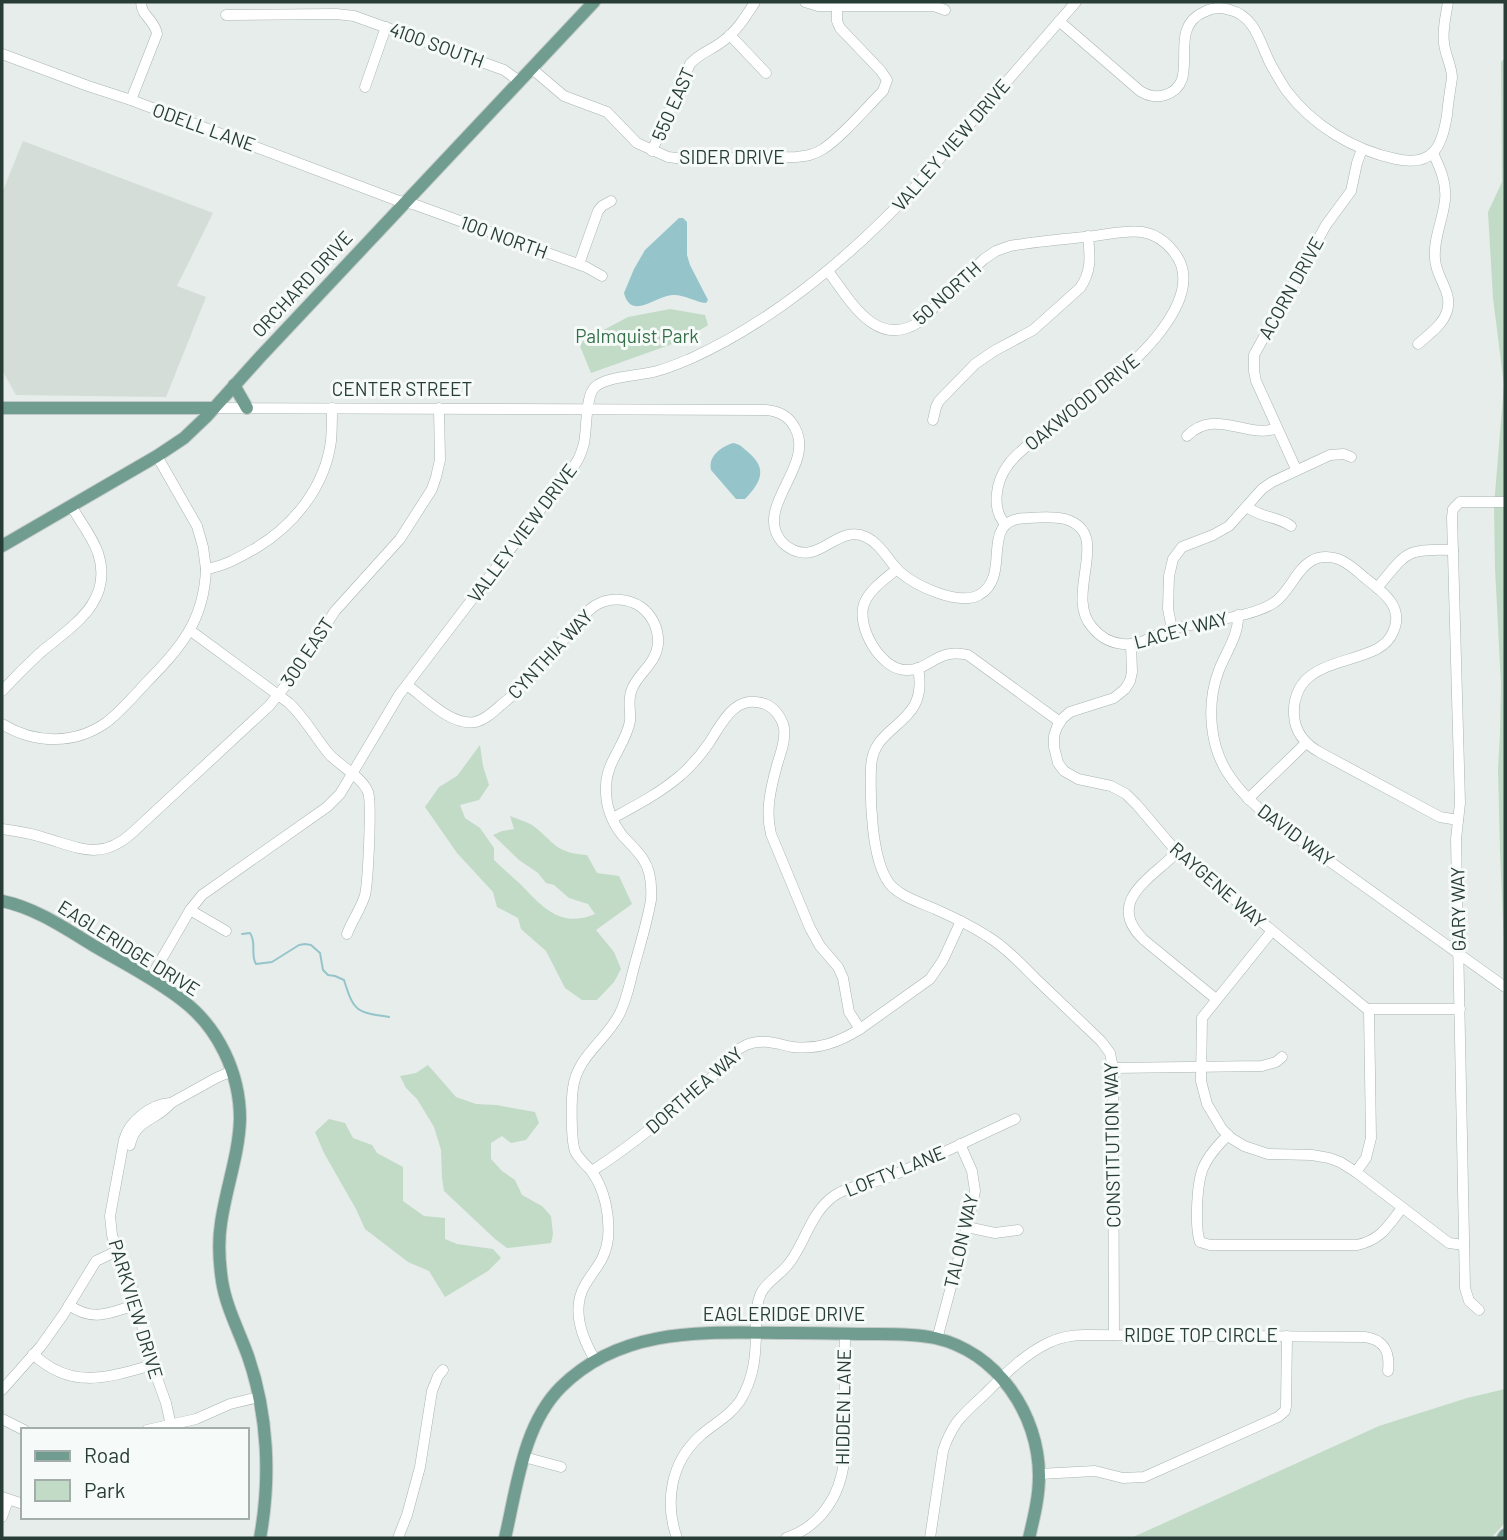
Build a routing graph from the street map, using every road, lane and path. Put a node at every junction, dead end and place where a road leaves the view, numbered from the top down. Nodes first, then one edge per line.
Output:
1 (141, 2) edge
2 (594, 2) edge
3 (755, 2) edge
4 (805, 2) edge
5 (1076, 2) edge
6 (1448, 2) edge
7 (934, 4) edge
8 (837, 6) junction
9 (945, 10) dead end
10 (226, 15) dead end
11 (1059, 21) junction
12 (386, 27) junction
13 (730, 35) junction
14 (2, 54) edge
15 (531, 68) junction
16 (766, 74) dead end
17 (519, 81) junction
18 (365, 86) dead end
19 (131, 100) junction
20 (1362, 149) junction
21 (652, 151) junction
22 (1433, 153) junction
23 (611, 201) dead end
24 (405, 202) junction
25 (1088, 236) junction
26 (579, 264) junction
27 (828, 271) junction
28 (602, 276) dead end
29 (1418, 344) dead end
30 (234, 385) junction
31 (2, 408) edge
32 (214, 408) junction
33 (247, 408) junction
34 (332, 408) junction
35 (439, 408) junction
36 (588, 409) junction
37 (933, 420) dead end
38 (1277, 428) junction
39 (1187, 436) dead end
40 (157, 456) junction
41 (1351, 457) dead end
42 (1296, 469) junction
43 (1505, 502) edge
44 (71, 506) junction
45 (1247, 507) junction
46 (1005, 524) junction
47 (1291, 526) dead end
48 (2, 546) edge
49 (1453, 550) junction
50 (206, 569) junction
51 (897, 569) junction
52 (1377, 588) junction
53 (1238, 615) junction
54 (1172, 629) junction
55 (191, 631) junction
56 (1131, 645) junction
57 (918, 668) junction
58 (407, 685) junction
59 (2, 691) edge
60 (278, 694) junction
61 (1060, 722) junction
62 (2, 724) edge
63 (1306, 743) junction
64 (353, 774) junction
65 (1248, 799) junction
66 (613, 818) junction
67 (1458, 820) junction
68 (2, 829) edge
69 (1177, 852) junction
70 (2, 901) edge
71 (190, 910) junction
72 (961, 920) junction
73 (226, 931) dead end
74 (1272, 931) junction
75 (347, 934) dead end
76 (1458, 953) junction
77 (150, 979) junction
78 (1505, 987) edge
79 (1216, 999) junction
80 (1460, 1009) junction
81 (1369, 1010) junction
82 (860, 1029) junction
83 (1282, 1057) dead end
84 (1201, 1067) junction
85 (1113, 1068) junction
86 (232, 1071) junction
87 (1015, 1119) dead end
88 (1228, 1135) junction
89 (960, 1144) junction
90 (592, 1171) junction
91 (1356, 1172) junction
92 (1402, 1208) junction
93 (967, 1227) junction
94 (1018, 1230) dead end
95 (1464, 1245) junction
96 (117, 1251) junction
97 (138, 1304) junction
98 (69, 1306) junction
99 (1479, 1310) dead end
100 (756, 1333) junction
101 (845, 1334) junction
102 (1114, 1335) junction
103 (1287, 1336) junction
104 (937, 1339) junction
105 (33, 1354) junction
106 (594, 1360) junction
107 (152, 1364) junction
108 (443, 1370) dead end
109 (1388, 1371) dead end
110 (1001, 1378) junction
111 (2, 1390) edge
112 (259, 1397) junction
113 (2, 1419) edge
114 (172, 1427) edge
115 (21, 1429) edge
116 (524, 1457) junction
117 (561, 1467) dead end
118 (1039, 1474) junction
119 (5, 1498) edge
120 (2, 1517) edge
121 (260, 1538) edge
122 (398, 1538) edge
123 (505, 1538) edge
124 (677, 1538) edge
125 (786, 1538) edge
126 (930, 1538) edge
127 (1029, 1538) edge

1 - 19 street
2 - 15 main road, ORCHARD DRIVE
3 - 13 street, 550 EAST
4 - 8 street
5 - 11 street, VALLEY VIEW DRIVE
6 - 22 street
7 - 8 street
7 - 9 street
8 - 21 street, SIDER DRIVE
10 - 12 street, 4100 SOUTH
11 - 20 street
11 - 27 street, VALLEY VIEW DRIVE
12 - 17 street, 4100 SOUTH
12 - 18 street
13 - 16 street
13 - 21 street, 550 EAST
14 - 19 street, ODELL LANE
15 - 17 main road, ORCHARD DRIVE
15 - 21 street, SIDER DRIVE
17 - 24 main road, ORCHARD DRIVE
19 - 24 street, ODELL LANE
20 - 22 street
20 - 38 street, ACORN DRIVE
22 - 29 street
23 - 26 street
24 - 26 street, 100 NORTH
24 - 30 main road, ORCHARD DRIVE
25 - 27 street, 50 NORTH
25 - 37 street
25 - 46 street, OAKWOOD DRIVE
26 - 28 street, 100 NORTH
27 - 36 street, VALLEY VIEW DRIVE
30 - 32 main road, ORCHARD DRIVE
30 - 33 main road
31 - 32 main road, CENTER STREET
32 - 33 street, CENTER STREET
32 - 40 main road, ORCHARD DRIVE
33 - 34 street, CENTER STREET
34 - 35 street, CENTER STREET
34 - 50 street
35 - 36 street, CENTER STREET
35 - 60 street, 300 EAST
36 - 51 street, CENTER STREET
36 - 58 street, VALLEY VIEW DRIVE
38 - 39 street
38 - 42 street, ACORN DRIVE
40 - 44 main road, ORCHARD DRIVE
40 - 50 street
41 - 42 street
42 - 45 street
43 - 49 street, GARY WAY
44 - 48 main road, ORCHARD DRIVE
44 - 59 street
45 - 47 street
45 - 54 street
46 - 51 street
46 - 56 street, LACEY WAY
49 - 52 street
49 - 67 street, GARY WAY
50 - 55 street
51 - 57 street
52 - 53 street, LACEY WAY
52 - 63 street, LACEY WAY
53 - 54 street, LACEY WAY
53 - 65 street, DAVID WAY
54 - 56 street, LACEY WAY
55 - 60 street
55 - 62 street
56 - 61 street
57 - 61 street
57 - 72 street, CONSTITUTION WAY
58 - 64 street, VALLEY VIEW DRIVE
58 - 66 street, CYNTHIA WAY
60 - 64 street
60 - 68 street, 300 EAST
61 - 69 street, RAYGENE WAY
63 - 65 street
63 - 67 street
64 - 71 street, VALLEY VIEW DRIVE
64 - 75 street
65 - 76 street, DAVID WAY
66 - 82 street
66 - 90 street, CYNTHIA WAY
67 - 76 street, GARY WAY
69 - 74 street, RAYGENE WAY
69 - 79 street
70 - 77 main road, EAGLERIDGE DRIVE
71 - 73 street
71 - 77 street, VALLEY VIEW DRIVE
72 - 82 street, DORTHEA WAY
72 - 85 street, CONSTITUTION WAY
74 - 79 street
74 - 81 street, RAYGENE WAY
76 - 78 street, DAVID WAY
76 - 80 street, GARY WAY
77 - 86 main road, EAGLERIDGE DRIVE
79 - 84 street
80 - 81 street
80 - 95 street, GARY WAY
81 - 91 street
82 - 90 street, DORTHEA WAY
83 - 84 street
84 - 85 street
84 - 88 street
85 - 102 street, CONSTITUTION WAY
86 - 96 street, PARKVIEW DRIVE
86 - 112 main road, EAGLERIDGE DRIVE
87 - 89 street, LOFTY LANE
88 - 91 street
88 - 92 street
89 - 93 street, TALON WAY
89 - 100 street, LOFTY LANE
90 - 106 street, CYNTHIA WAY
91 - 92 street
92 - 95 street
93 - 94 street
93 - 104 street, TALON WAY
95 - 99 street, GARY WAY
96 - 97 street, PARKVIEW DRIVE
96 - 98 street
97 - 98 street
97 - 107 street, PARKVIEW DRIVE
98 - 105 street
100 - 101 main road, EAGLERIDGE DRIVE
100 - 106 main road, EAGLERIDGE DRIVE
100 - 124 street, LOFTY LANE
101 - 104 main road, EAGLERIDGE DRIVE
101 - 125 street, HIDDEN LANE
102 - 103 street, RIDGE TOP CIRCLE
102 - 110 street, RIDGE TOP CIRCLE
103 - 109 street, RIDGE TOP CIRCLE
103 - 118 street
104 - 110 main road, EAGLERIDGE DRIVE
105 - 107 street
105 - 111 street
106 - 116 main road, EAGLERIDGE DRIVE
107 - 114 street, PARKVIEW DRIVE
108 - 122 street
110 - 118 main road, EAGLERIDGE DRIVE
110 - 126 street, RIDGE TOP CIRCLE
112 - 114 street
112 - 121 main road, EAGLERIDGE DRIVE
113 - 115 street
116 - 117 street
116 - 123 main road, EAGLERIDGE DRIVE
118 - 127 main road, EAGLERIDGE DRIVE
119 - 120 street

